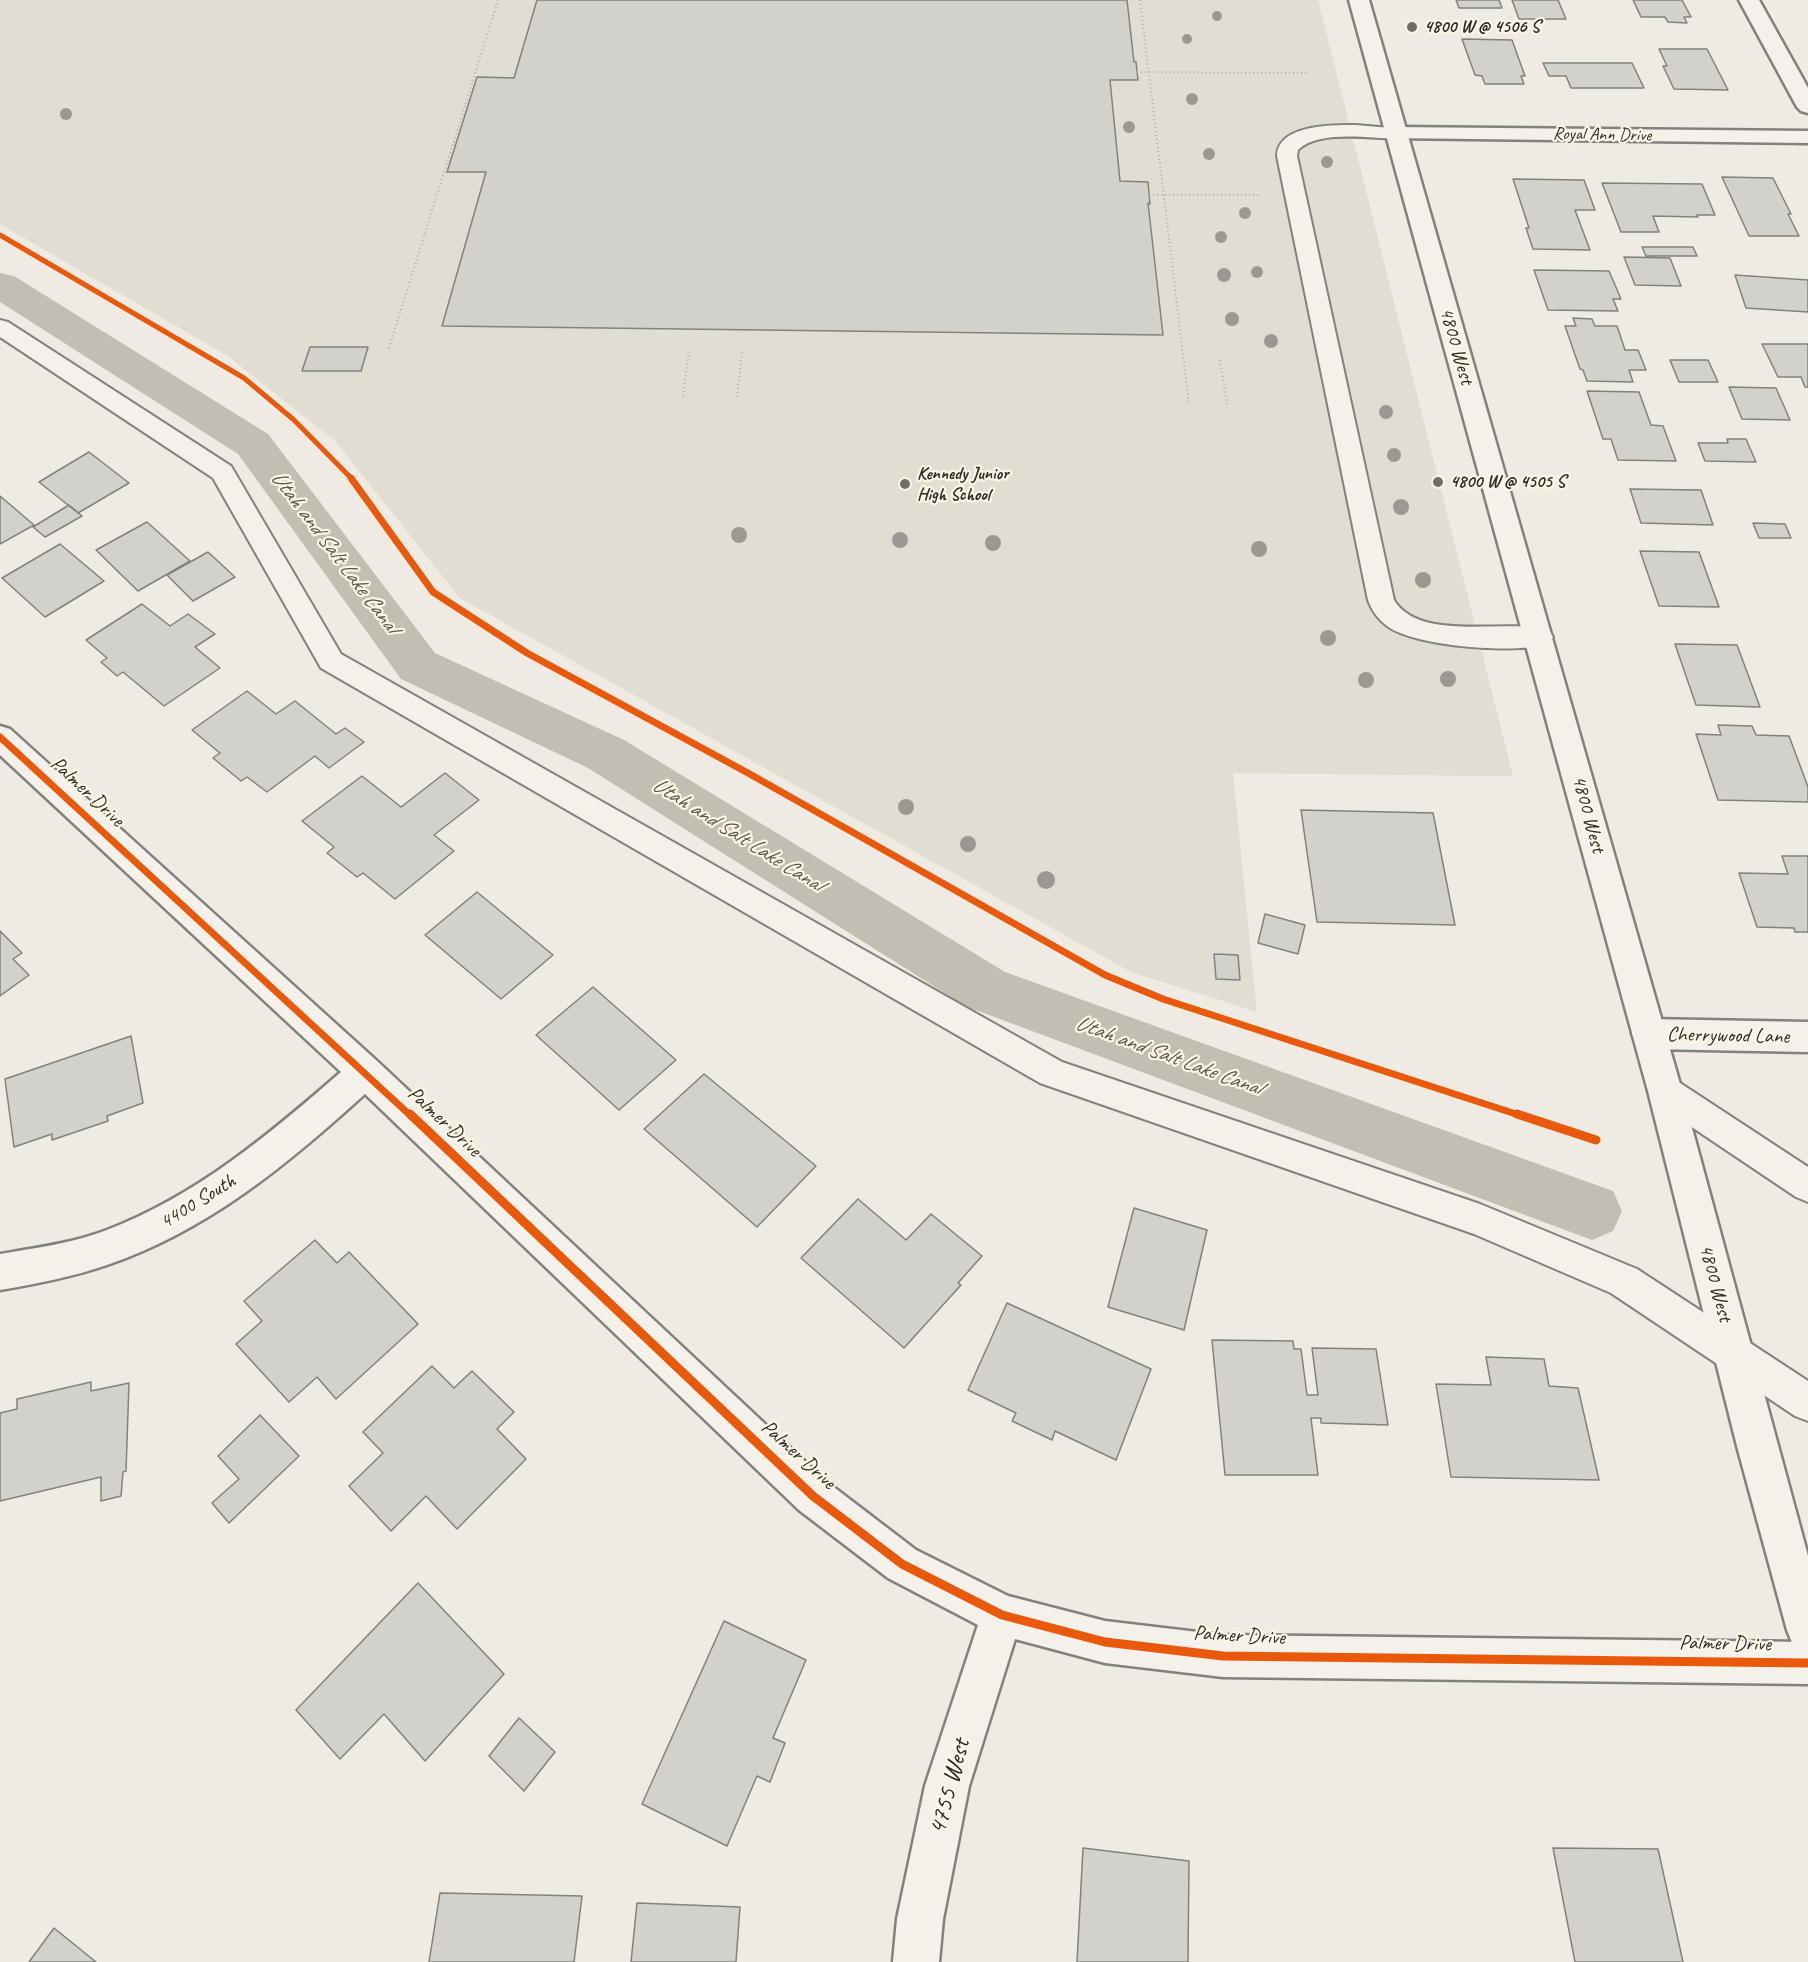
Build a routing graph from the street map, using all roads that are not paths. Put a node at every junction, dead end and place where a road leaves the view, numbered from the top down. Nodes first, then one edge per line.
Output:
1 (1359, 0) edge
2 (1749, 0) edge
3 (1808, 107) edge
4 (1396, 133) junction
5 (1808, 137) edge
6 (0, 327) edge
7 (1539, 637) junction
8 (0, 737) edge
9 (1649, 1034) junction
10 (1808, 1037) edge
11 (365, 1072) junction
12 (1665, 1091) junction
13 (1808, 1186) edge
14 (0, 1272) edge
15 (1734, 1355) junction
16 (1808, 1403) edge
17 (1002, 1615) junction
18 (1808, 1630) edge
19 (1808, 1663) edge
20 (916, 1962) edge

1 - 4 street, 4800 West
2 - 3 street
4 - 5 street, Royal Ann Drive
4 - 7 street, 4800 West
4 - 7 lane
6 - 15 lane
7 - 9 street, 4800 West
8 - 11 street, Palmer Drive
9 - 10 street, Cherrywood Lane
9 - 12 street, 4800 West
11 - 14 street, 4400 South
11 - 17 street, Palmer Drive
12 - 13 lane
12 - 15 street, 4800 West
15 - 16 lane
15 - 18 street, 4800 West
17 - 19 street, Palmer Drive
17 - 20 street, 4755 West

